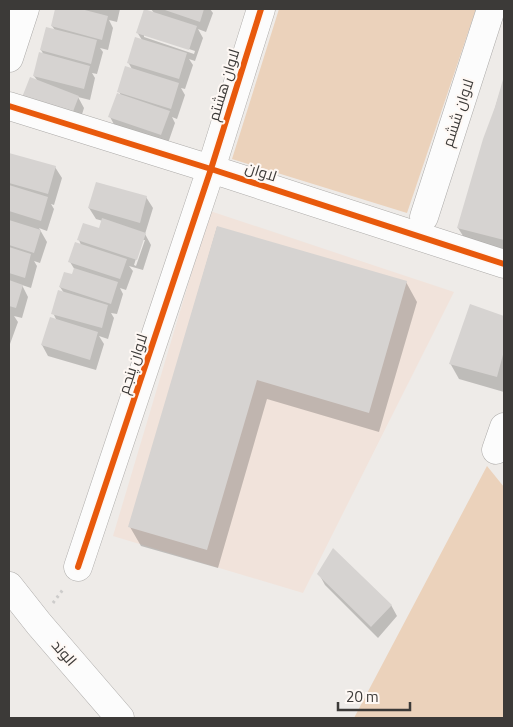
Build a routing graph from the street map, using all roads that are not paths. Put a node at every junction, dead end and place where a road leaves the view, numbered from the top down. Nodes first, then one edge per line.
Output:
1 (25, 9) edge
2 (261, 9) edge
3 (492, 9) edge
4 (9, 58) edge
5 (9, 106) edge
6 (211, 169) junction
7 (424, 217) dead end
8 (504, 264) edge
9 (78, 566) road end
10 (9, 586) edge
11 (120, 718) edge

1 - 4 street
2 - 6 street, لاوان هشتم
3 - 7 street, لاوان ششم
5 - 6 street, لاوان
6 - 8 street, لاوان
6 - 9 street, لاوان پنجم
10 - 11 street, الوند

